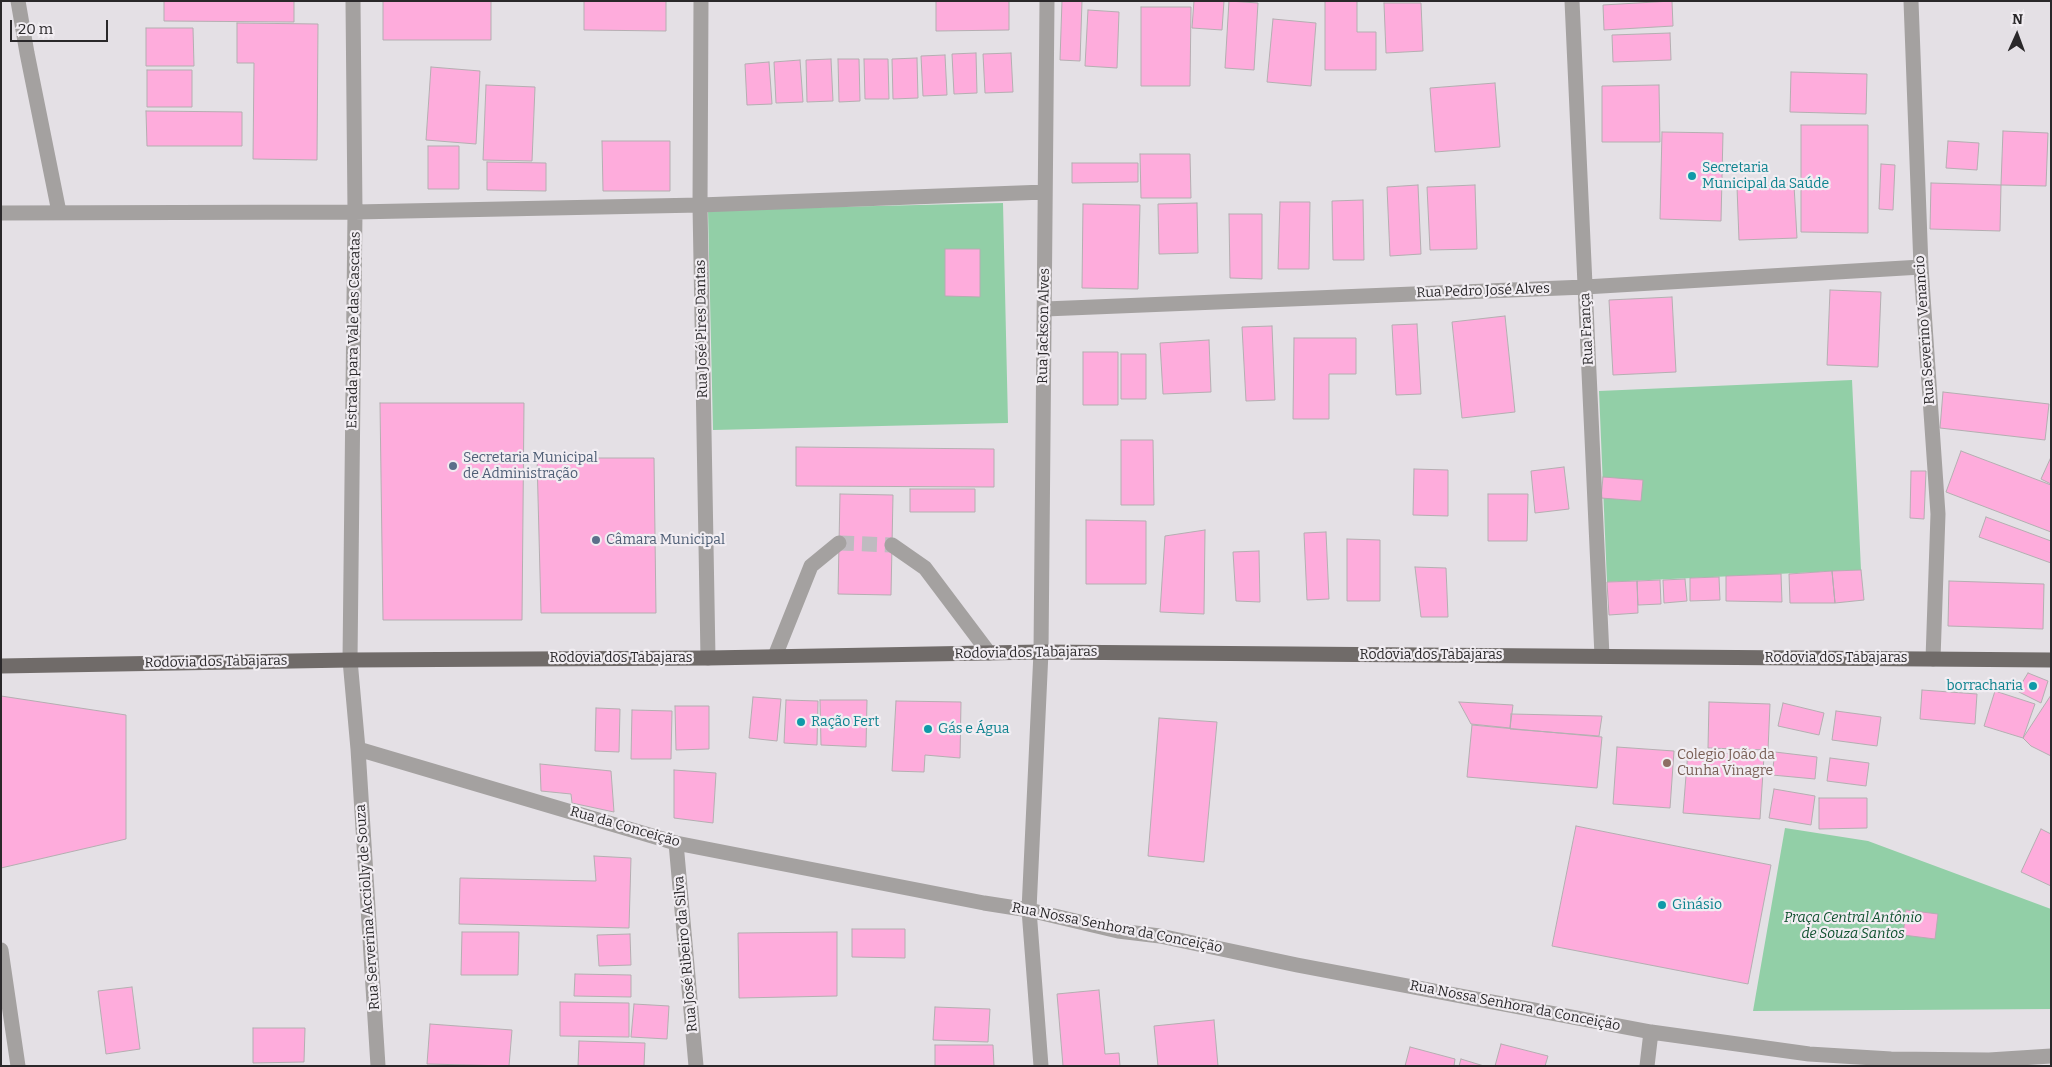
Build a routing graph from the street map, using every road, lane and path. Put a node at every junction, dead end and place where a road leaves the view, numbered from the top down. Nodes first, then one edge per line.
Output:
1 (18, 1) edge
2 (353, 1) edge
3 (701, 1) edge
4 (1047, 1) edge
5 (1572, 1) edge
6 (1912, 1) edge
7 (1045, 192) junction
8 (700, 205) junction
9 (59, 212) junction
10 (355, 212) junction
11 (1, 213) edge
12 (1920, 267) junction
13 (1585, 287) junction
14 (1044, 309) junction
15 (839, 543) tunnel mouth
16 (892, 545) tunnel mouth
17 (1041, 652) junction
18 (989, 653) junction
19 (775, 656) junction
20 (1602, 656) junction
21 (708, 658) junction
22 (1932, 659) junction
23 (350, 660) junction
24 (2051, 660) edge
25 (1, 666) edge
26 (358, 749) junction
27 (676, 843) junction
28 (984, 903) joint
29 (1030, 910) junction
30 (1, 950) edge
31 (1651, 1032) junction
32 (2051, 1056) edge
33 (18, 1066) edge
34 (378, 1066) edge
35 (696, 1066) edge
36 (1041, 1066) edge
37 (1647, 1066) edge

1 - 9 street
2 - 10 street, Estrada para Vale das Cascatas
3 - 8 street, Rua José Pires Dantas
4 - 7 street, Rua Jackson Alves
5 - 13 street, Rua França
6 - 12 street, Rua Severino Venancio
7 - 8 street
7 - 14 street, Rua Jackson Alves
8 - 10 street
8 - 21 street, Rua José Pires Dantas
9 - 10 street
9 - 11 street
10 - 23 street, Estrada para Vale das Cascatas
12 - 13 street, Rua Pedro José Alves
12 - 22 street, Rua Severino Venancio
13 - 14 street, Rua Pedro José Alves
13 - 20 street, Rua França
14 - 17 street, Rua Jackson Alves
15 - 19 street
16 - 18 street
17 - 18 main road, Rodovia dos Tabajaras
17 - 20 main road, Rodovia dos Tabajaras
17 - 29 street, Rua Jackson Alves
18 - 19 main road, Rodovia dos Tabajaras
19 - 21 main road, Rodovia dos Tabajaras
20 - 22 main road, Rodovia dos Tabajaras
21 - 23 main road, Rodovia dos Tabajaras
22 - 24 main road, Rodovia dos Tabajaras
23 - 25 main road, Rodovia dos Tabajaras
23 - 26 street
26 - 27 street, Rua da Conceição
26 - 34 street, Rua Serverina Acciolly de Souza
27 - 28 street, Rua da Conceição
27 - 35 street, Rua José Ribeiro da Silva
28 - 29 street, Rua Nossa Senhora da Conceição
29 - 31 street, Rua Nossa Senhora da Conceição
29 - 36 street, Rua Jackson Alves
30 - 33 street
31 - 32 street, Rua Nossa Senhora da Conceição
31 - 37 street

